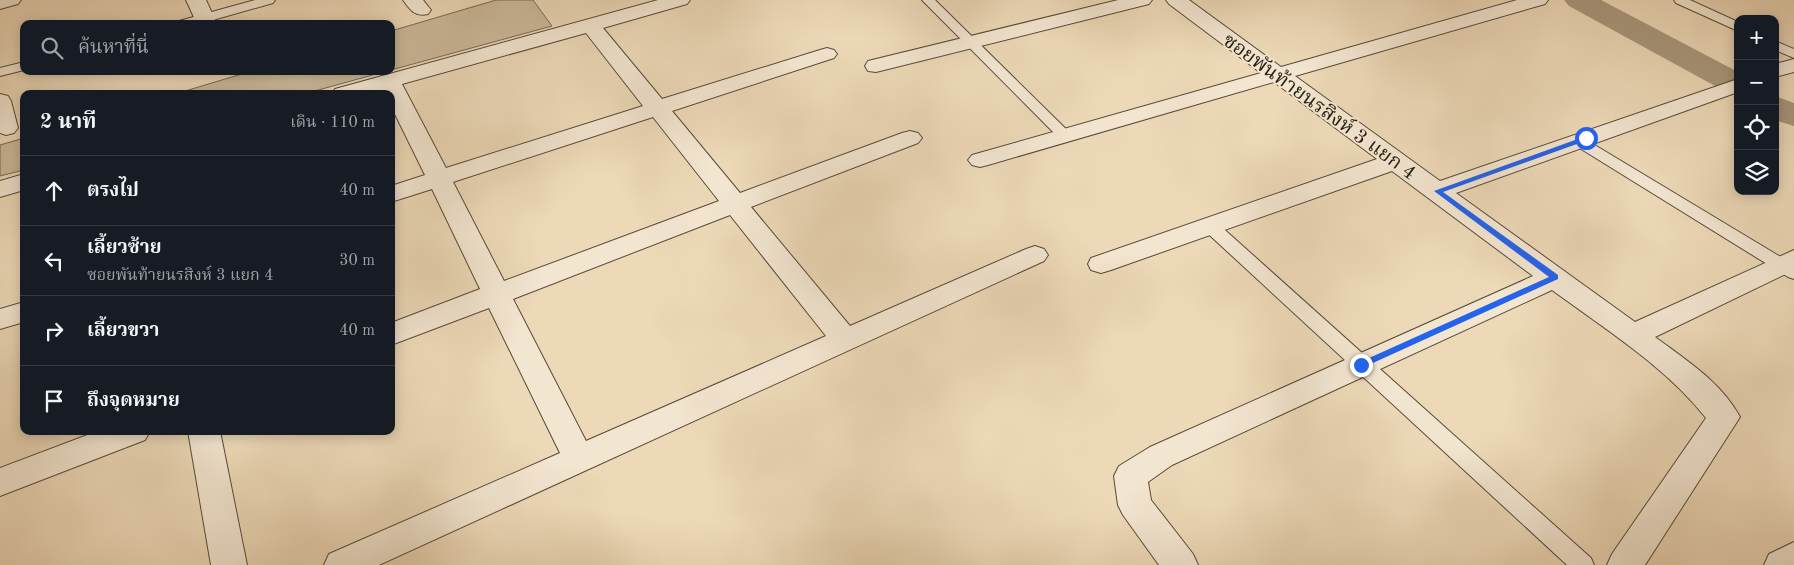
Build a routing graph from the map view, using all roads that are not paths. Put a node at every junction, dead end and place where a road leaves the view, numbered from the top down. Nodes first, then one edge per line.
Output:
1 (12, 0) edge
2 (196, 0) edge
3 (269, 0) edge
4 (680, 0) edge
5 (928, 0) edge
6 (1142, 0) edge
7 (1176, 0) edge
8 (1538, 0) edge
9 (1680, 0) edge
10 (0, 3) edge
11 (206, 20) edge
12 (209, 20) edge
13 (590, 25) junction
14 (1734, 25) edge
15 (971, 43) junction
16 (1779, 47) edge
17 (827, 54) dead end
18 (1794, 54) edge
19 (1794, 65) edge
20 (876, 66) dead end
21 (20, 67) edge
22 (1779, 70) edge
23 (0, 72) edge
24 (1277, 74) junction
25 (390, 81) junction
26 (1734, 86) edge
27 (357, 90) edge
28 (394, 90) edge
29 (395, 91) edge
30 (0, 101) edge
31 (657, 109) junction
32 (6, 128) dead end
33 (1065, 136) junction
34 (910, 138) dead end
35 (1578, 141) junction
36 (980, 160) dead end
37 (1396, 161) junction
38 (439, 179) junction
39 (20, 183) edge
40 (0, 189) edge
41 (1437, 191) junction
42 (395, 193) edge
43 (735, 204) junction
44 (1210, 226) junction
45 (1035, 254) dead end
46 (1101, 264) dead end
47 (1790, 266) edge
48 (1555, 277) junction
49 (496, 294) junction
50 (20, 313) edge
51 (0, 319) edge
52 (395, 332) edge
53 (1634, 335) junction
54 (845, 340) junction
55 (1361, 365) junction
56 (123, 435) edge
57 (205, 435) edge
58 (578, 459) junction
59 (0, 482) edge
60 (1794, 558) edge
61 (229, 565) edge
62 (342, 565) edge
63 (1180, 565) edge
64 (1583, 565) edge
65 (1626, 565) edge
66 (1782, 565) edge

1 - 10 street
2 - 11 street
3 - 12 lane
4 - 13 street
5 - 15 lane
6 - 15 street
7 - 24 street, ซอยพันท้ายนรสิงห์ 3 แยก 4
8 - 24 street
9 - 14 lane
13 - 25 street
13 - 31 street
15 - 20 street
15 - 33 lane
16 - 18 lane
17 - 31 street
19 - 22 street
21 - 23 lane
24 - 33 street
24 - 37 street, ซอยพันท้ายนรสิงห์ 3 แยก 4
25 - 27 street
25 - 28 street
26 - 35 street
29 - 38 street
30 - 32 street
31 - 38 street
31 - 43 street
33 - 36 street
34 - 43 street
35 - 41 street
35 - 47 lane
37 - 41 street, ซอยพันท้ายนรสิงห์ 3 แยก 4
37 - 44 street
38 - 42 street
38 - 49 street
39 - 40 street
41 - 48 street, ซอยพันท้ายนรสิงห์ 3 แยก 4
43 - 49 street
43 - 54 street
44 - 46 street
44 - 55 lane
45 - 54 street
47 - 53 street
48 - 53 street, ซอยพันท้ายนรสิงห์ 3 แยก 4
48 - 55 street
49 - 52 street
49 - 58 street
50 - 51 street
53 - 65 street, ซอยพันท้ายนรสิงห์ 3 แยก 4
54 - 58 street
55 - 63 street
55 - 64 lane
56 - 59 street
57 - 61 street
58 - 62 street
60 - 66 street

